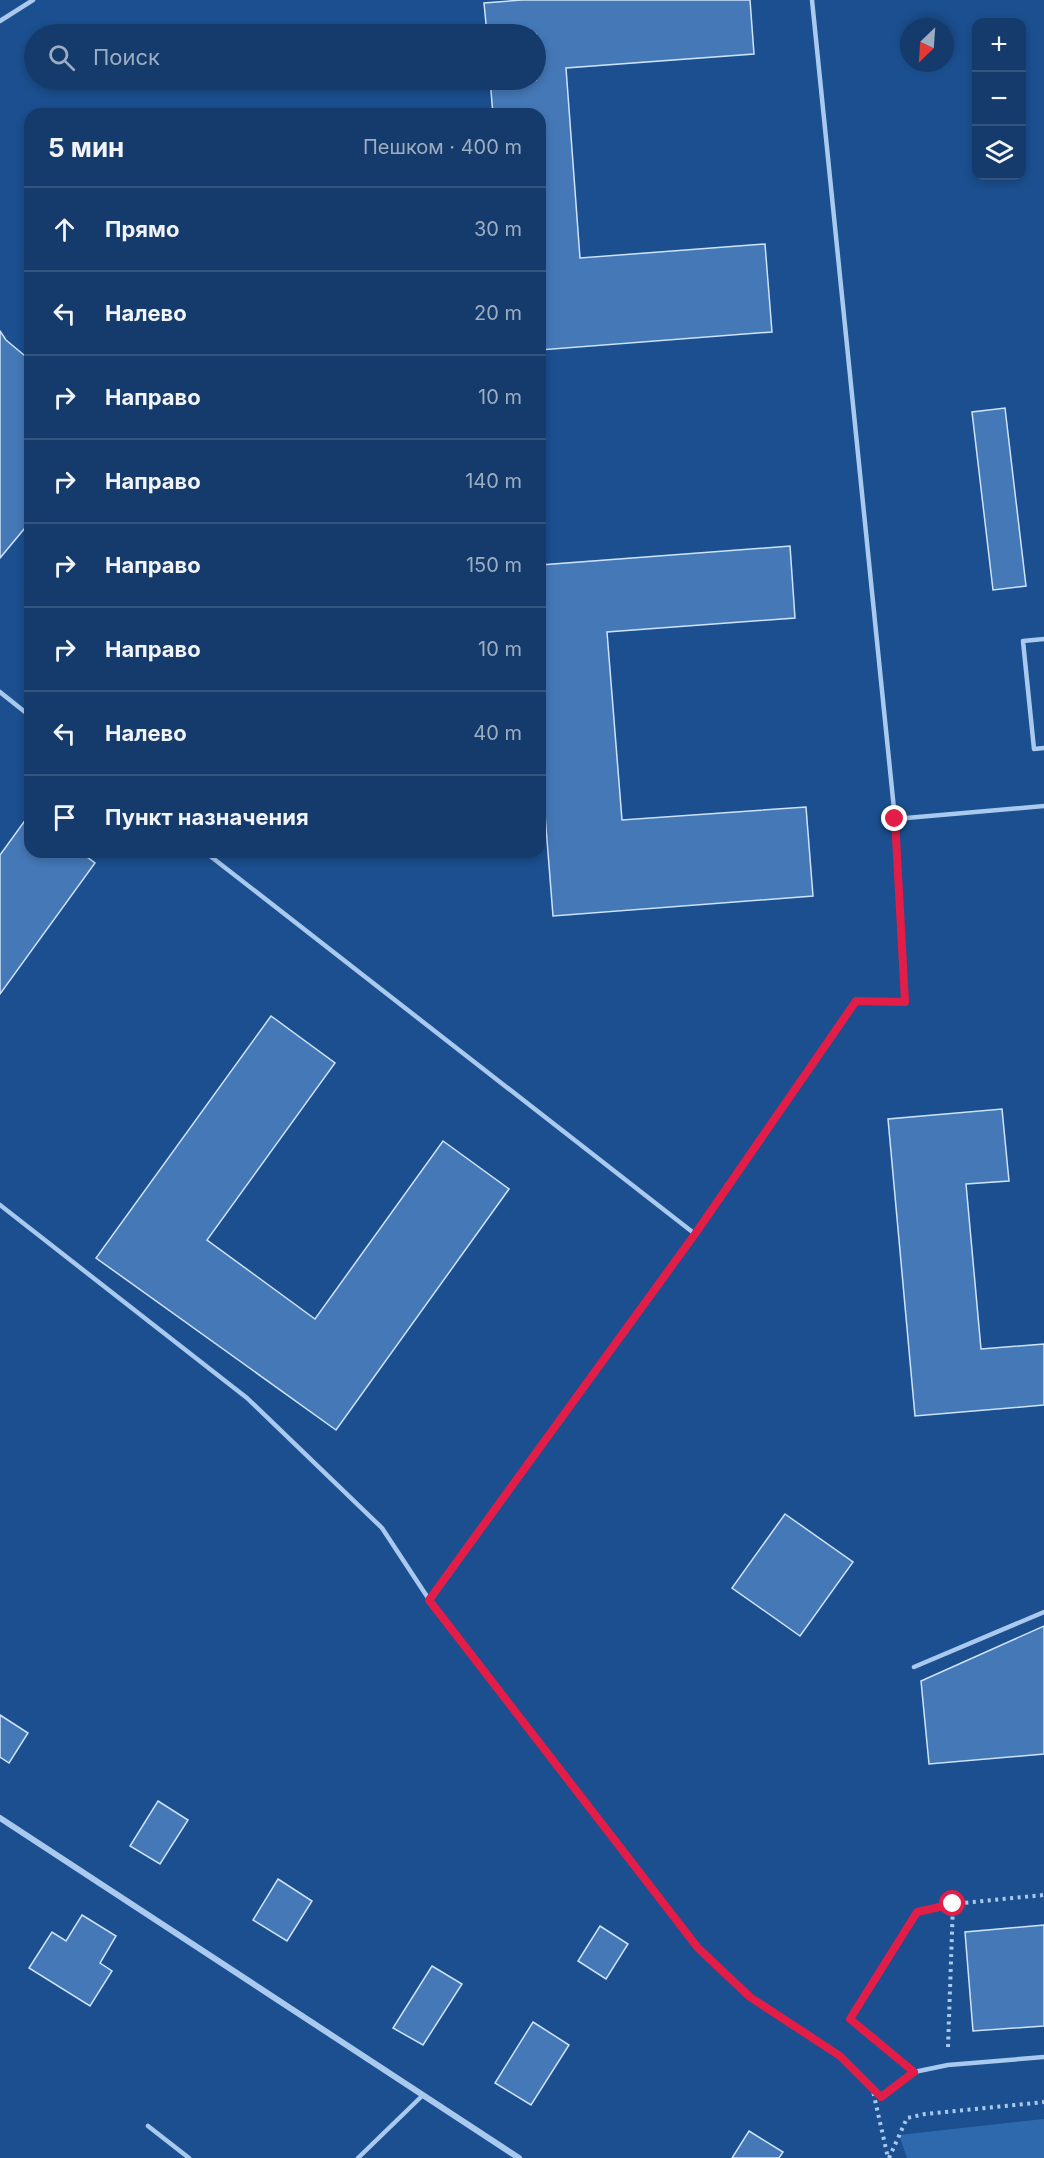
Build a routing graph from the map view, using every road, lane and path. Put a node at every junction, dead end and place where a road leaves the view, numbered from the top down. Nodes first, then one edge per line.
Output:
1 (33, 0) edge
2 (812, 0) edge
3 (0, 21) edge
4 (1044, 639) edge
5 (0, 692) edge
6 (24, 711) edge
7 (1044, 748) edge
8 (1044, 806) edge
9 (895, 819) junction
10 (213, 858) edge
11 (0, 1205) edge
12 (695, 1234) junction
13 (429, 1600) junction
14 (1044, 1612) edge
15 (914, 1667) dead end
16 (0, 1818) edge
17 (1044, 1895) edge
18 (953, 1904) junction
19 (698, 1948) joint
20 (850, 2019) joint
21 (949, 2032) dead end
22 (1044, 2057) edge
23 (914, 2072) junction
24 (873, 2091) junction
25 (423, 2095) junction
26 (1044, 2102) edge
27 (148, 2126) dead end
28 (189, 2158) edge
29 (358, 2158) edge
30 (519, 2158) edge
31 (889, 2158) edge

1 - 3 lane
2 - 9 lane
4 - 7 lane
5 - 6 lane
8 - 9 lane
9 - 12 lane
10 - 12 lane
11 - 13 lane
12 - 13 lane
13 - 19 lane
14 - 15 lane
16 - 25 street
17 - 18 path
18 - 20 path
18 - 21 path
19 - 24 path
20 - 23 lane
22 - 23 lane
23 - 24 path
24 - 31 path
25 - 29 lane
25 - 30 street
26 - 31 path
27 - 28 lane

